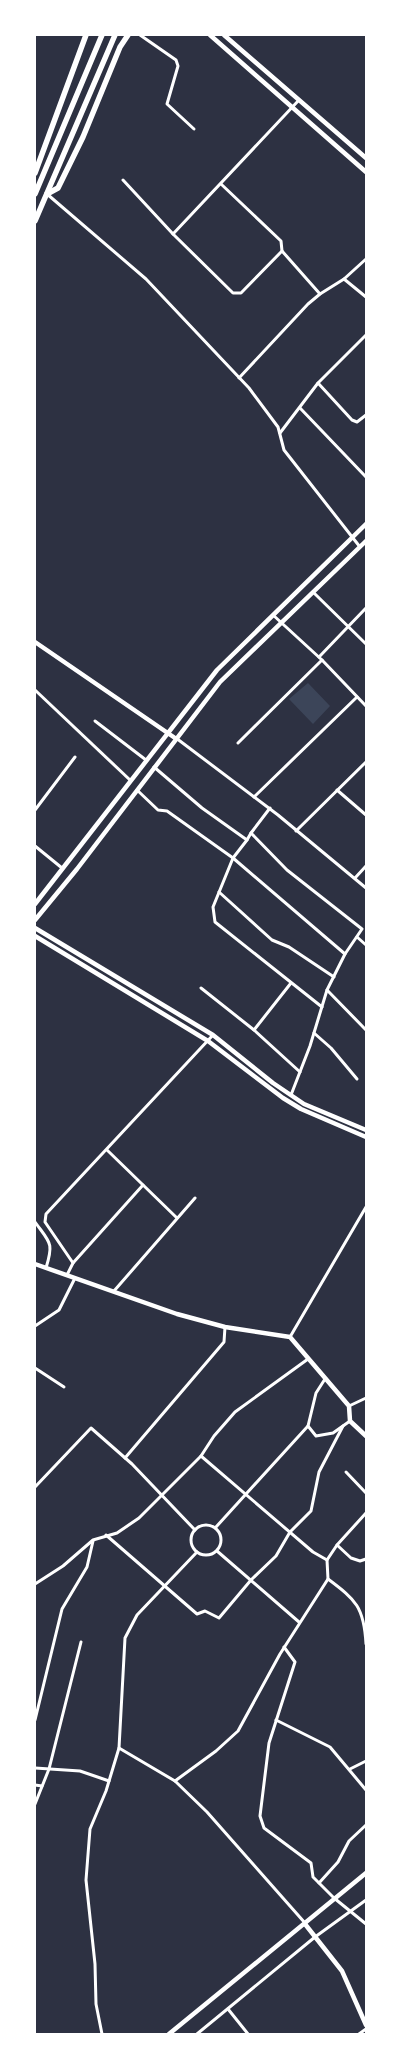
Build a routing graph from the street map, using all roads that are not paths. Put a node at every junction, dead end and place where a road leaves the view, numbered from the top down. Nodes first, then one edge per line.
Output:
1 (86, 35) edge
2 (102, 35) edge
3 (114, 35) edge
4 (128, 35) edge
5 (140, 35) edge
6 (210, 35) edge
7 (224, 35) edge
8 (299, 100) junction
9 (292, 108) junction
10 (194, 129) dead end
11 (366, 158) edge
12 (366, 172) edge
13 (35, 173) edge
14 (123, 180) dead end
15 (221, 184) junction
16 (36, 189) edge
17 (46, 194) junction
18 (35, 221) edge
19 (173, 234) junction
20 (282, 250) junction
21 (366, 259) edge
22 (344, 279) junction
23 (320, 294) junction
24 (366, 297) edge
25 (366, 335) edge
26 (239, 378) junction
27 (318, 383) junction
28 (300, 408) junction
29 (366, 415) edge
30 (280, 434) junction
31 (366, 477) edge
32 (366, 524) edge
33 (352, 538) junction
34 (366, 541) edge
35 (360, 547) junction
36 (314, 593) junction
37 (366, 608) edge
38 (273, 615) junction
39 (281, 622) junction
40 (348, 627) junction
41 (35, 642) edge
42 (366, 644) edge
43 (319, 657) junction
44 (322, 660) junction
45 (35, 690) edge
46 (357, 697) junction
47 (366, 705) edge
48 (95, 721) dead end
49 (168, 733) junction
50 (175, 738) junction
51 (238, 743) dead end
52 (75, 757) dead end
53 (146, 760) junction
54 (366, 762) edge
55 (154, 767) junction
56 (130, 780) junction
57 (137, 790) junction
58 (337, 790) junction
59 (254, 797) junction
60 (270, 808) junction
61 (35, 810) edge
62 (366, 815) edge
63 (296, 831) junction
64 (251, 834) junction
65 (246, 840) junction
66 (35, 846) edge
67 (233, 858) junction
68 (366, 866) edge
69 (62, 868) junction
70 (355, 878) junction
71 (366, 888) edge
72 (218, 892) junction
73 (35, 904) edge
74 (35, 920) edge
75 (35, 928) edge
76 (35, 936) edge
77 (357, 937) junction
78 (366, 945) edge
79 (345, 954) junction
80 (334, 977) junction
81 (291, 983) junction
82 (201, 988) dead end
83 (327, 990) junction
84 (322, 1007) junction
85 (254, 1030) junction
86 (366, 1030) edge
87 (314, 1032) junction
88 (213, 1035) junction
89 (208, 1041) junction
90 (300, 1072) junction
91 (357, 1079) dead end
92 (291, 1095) junction
93 (366, 1130) edge
94 (366, 1137) edge
95 (107, 1150) junction
96 (143, 1186) junction
97 (194, 1198) dead end
98 (366, 1207) edge
99 (177, 1218) junction
100 (35, 1222) edge
101 (73, 1263) junction
102 (35, 1264) edge
103 (46, 1268) junction
104 (67, 1276) junction
105 (75, 1278) junction
106 (114, 1291) junction
107 (35, 1326) edge
108 (225, 1327) junction
109 (290, 1337) junction
110 (308, 1359) junction
111 (35, 1368) edge
112 (325, 1379) junction
113 (64, 1387) dead end
114 (366, 1398) edge
115 (348, 1406) junction
116 (350, 1421) junction
117 (308, 1426) junction
118 (343, 1426) junction
119 (366, 1436) edge
120 (200, 1456) junction
121 (125, 1458) junction
122 (346, 1472) dead end
123 (35, 1487) edge
124 (245, 1494) junction
125 (366, 1494) edge
126 (161, 1495) junction
127 (366, 1513) edge
128 (216, 1527) junction
129 (195, 1530) junction
130 (290, 1532) junction
131 (106, 1535) junction
132 (94, 1540) junction
133 (337, 1545) junction
134 (218, 1551) junction
135 (197, 1552) junction
136 (366, 1559) edge
137 (327, 1560) junction
138 (328, 1579) junction
139 (251, 1580) junction
140 (35, 1584) edge
141 (165, 1586) junction
142 (361, 1612) junction
143 (366, 1615) edge
144 (299, 1622) junction
145 (81, 1642) dead end
146 (366, 1644) edge
147 (284, 1647) junction
148 (35, 1720) edge
149 (276, 1720) junction
150 (119, 1748) junction
151 (366, 1761) edge
152 (35, 1768) edge
153 (49, 1769) junction
154 (350, 1769) junction
155 (109, 1781) junction
156 (175, 1781) junction
157 (35, 1785) edge
158 (42, 1786) junction
159 (366, 1790) edge
160 (35, 1804) edge
161 (366, 1825) edge
162 (366, 1873) edge
163 (319, 1883) junction
164 (334, 1898) junction
165 (366, 1900) edge
166 (350, 1911) junction
167 (305, 1924) junction
168 (366, 1924) edge
169 (315, 1937) junction
170 (228, 2009) junction
171 (366, 2010) edge
172 (361, 2013) junction
173 (366, 2025) edge
174 (366, 2029) edge
175 (102, 2034) edge
176 (169, 2034) edge
177 (197, 2034) edge
178 (248, 2034) edge
179 (359, 2034) edge

1 - 13 main road
2 - 16 main road
3 - 17 main road
4 - 17 main road
5 - 10 street
6 - 9 street
7 - 8 street
8 - 9 street
8 - 11 street
9 - 12 street
9 - 15 street
14 - 19 street
15 - 19 street
15 - 20 street
17 - 18 main road
17 - 26 street
19 - 20 street
20 - 23 street
21 - 22 street
22 - 23 street
22 - 24 street
23 - 26 street
25 - 27 street
26 - 30 street
27 - 28 street
27 - 29 street
28 - 30 street
28 - 31 street
30 - 33 street
32 - 33 street
33 - 35 street
33 - 38 street
34 - 35 street
35 - 36 street
36 - 39 street
36 - 40 street
37 - 40 street
38 - 39 street
38 - 49 street
39 - 43 street
39 - 50 street
40 - 42 street
40 - 43 street
41 - 49 street
43 - 44 street
44 - 46 street
44 - 51 street
45 - 56 street
46 - 47 street
46 - 59 street
48 - 53 street
49 - 50 street
49 - 53 street
50 - 55 street
50 - 59 street
52 - 61 street
53 - 56 street
54 - 58 street
55 - 57 street
55 - 65 street
56 - 69 street
57 - 67 street
57 - 74 street
58 - 62 street
58 - 63 street
59 - 60 street
60 - 63 street
60 - 64 street
63 - 70 street
64 - 65 street
64 - 77 street
65 - 67 street
66 - 69 street
67 - 72 street
67 - 79 street
68 - 70 street
69 - 73 street
70 - 71 street
72 - 80 street
72 - 81 street
75 - 88 street
76 - 89 street
77 - 78 street
77 - 79 street
79 - 80 street
80 - 83 street
81 - 84 street
81 - 85 street
82 - 85 street
83 - 84 street
83 - 86 street
84 - 87 street
85 - 90 street
87 - 90 street
87 - 91 street
88 - 89 street
88 - 92 street
89 - 94 street
89 - 95 street
90 - 92 street
92 - 93 street
95 - 96 street
95 - 101 street
96 - 99 street
96 - 101 street
97 - 99 street
98 - 109 street
99 - 106 street
100 - 103 street
101 - 104 street
102 - 103 street
103 - 104 street
104 - 105 street
105 - 106 street
105 - 107 street
106 - 108 street
108 - 109 street
108 - 121 street
109 - 110 street
110 - 112 street
110 - 120 street
111 - 113 street
112 - 115 street
112 - 117 street
114 - 115 street
115 - 116 street
116 - 118 street
116 - 119 street
117 - 118 street
117 - 124 street
118 - 130 street
120 - 124 street
120 - 126 street
121 - 123 street
121 - 126 street
122 - 125 street
124 - 128 street
124 - 130 street
126 - 129 street
126 - 131 street
127 - 133 street
128 - 129 street
128 - 134 street
129 - 135 street
130 - 137 street
130 - 139 street
131 - 132 street
131 - 141 street
132 - 140 street
132 - 148 street
133 - 136 street
133 - 137 street
134 - 135 street
134 - 139 street
135 - 141 street
137 - 138 street
138 - 142 street
138 - 144 street
139 - 141 street
139 - 144 street
141 - 150 street
142 - 143 street
142 - 146 street
144 - 147 street
145 - 153 street
147 - 149 street
147 - 156 street
149 - 154 street
149 - 163 street
150 - 155 street
150 - 156 street
151 - 154 street
152 - 153 street
153 - 155 street
153 - 158 street
154 - 159 street
155 - 175 street
156 - 167 street
157 - 158 street
158 - 160 street
161 - 163 street
162 - 164 street
163 - 164 street
164 - 166 street
164 - 167 street
165 - 166 street
166 - 168 street
166 - 169 street
167 - 169 street
167 - 176 street
169 - 170 street
169 - 172 street
170 - 177 street
170 - 178 street
171 - 172 street
172 - 173 street
174 - 179 street

